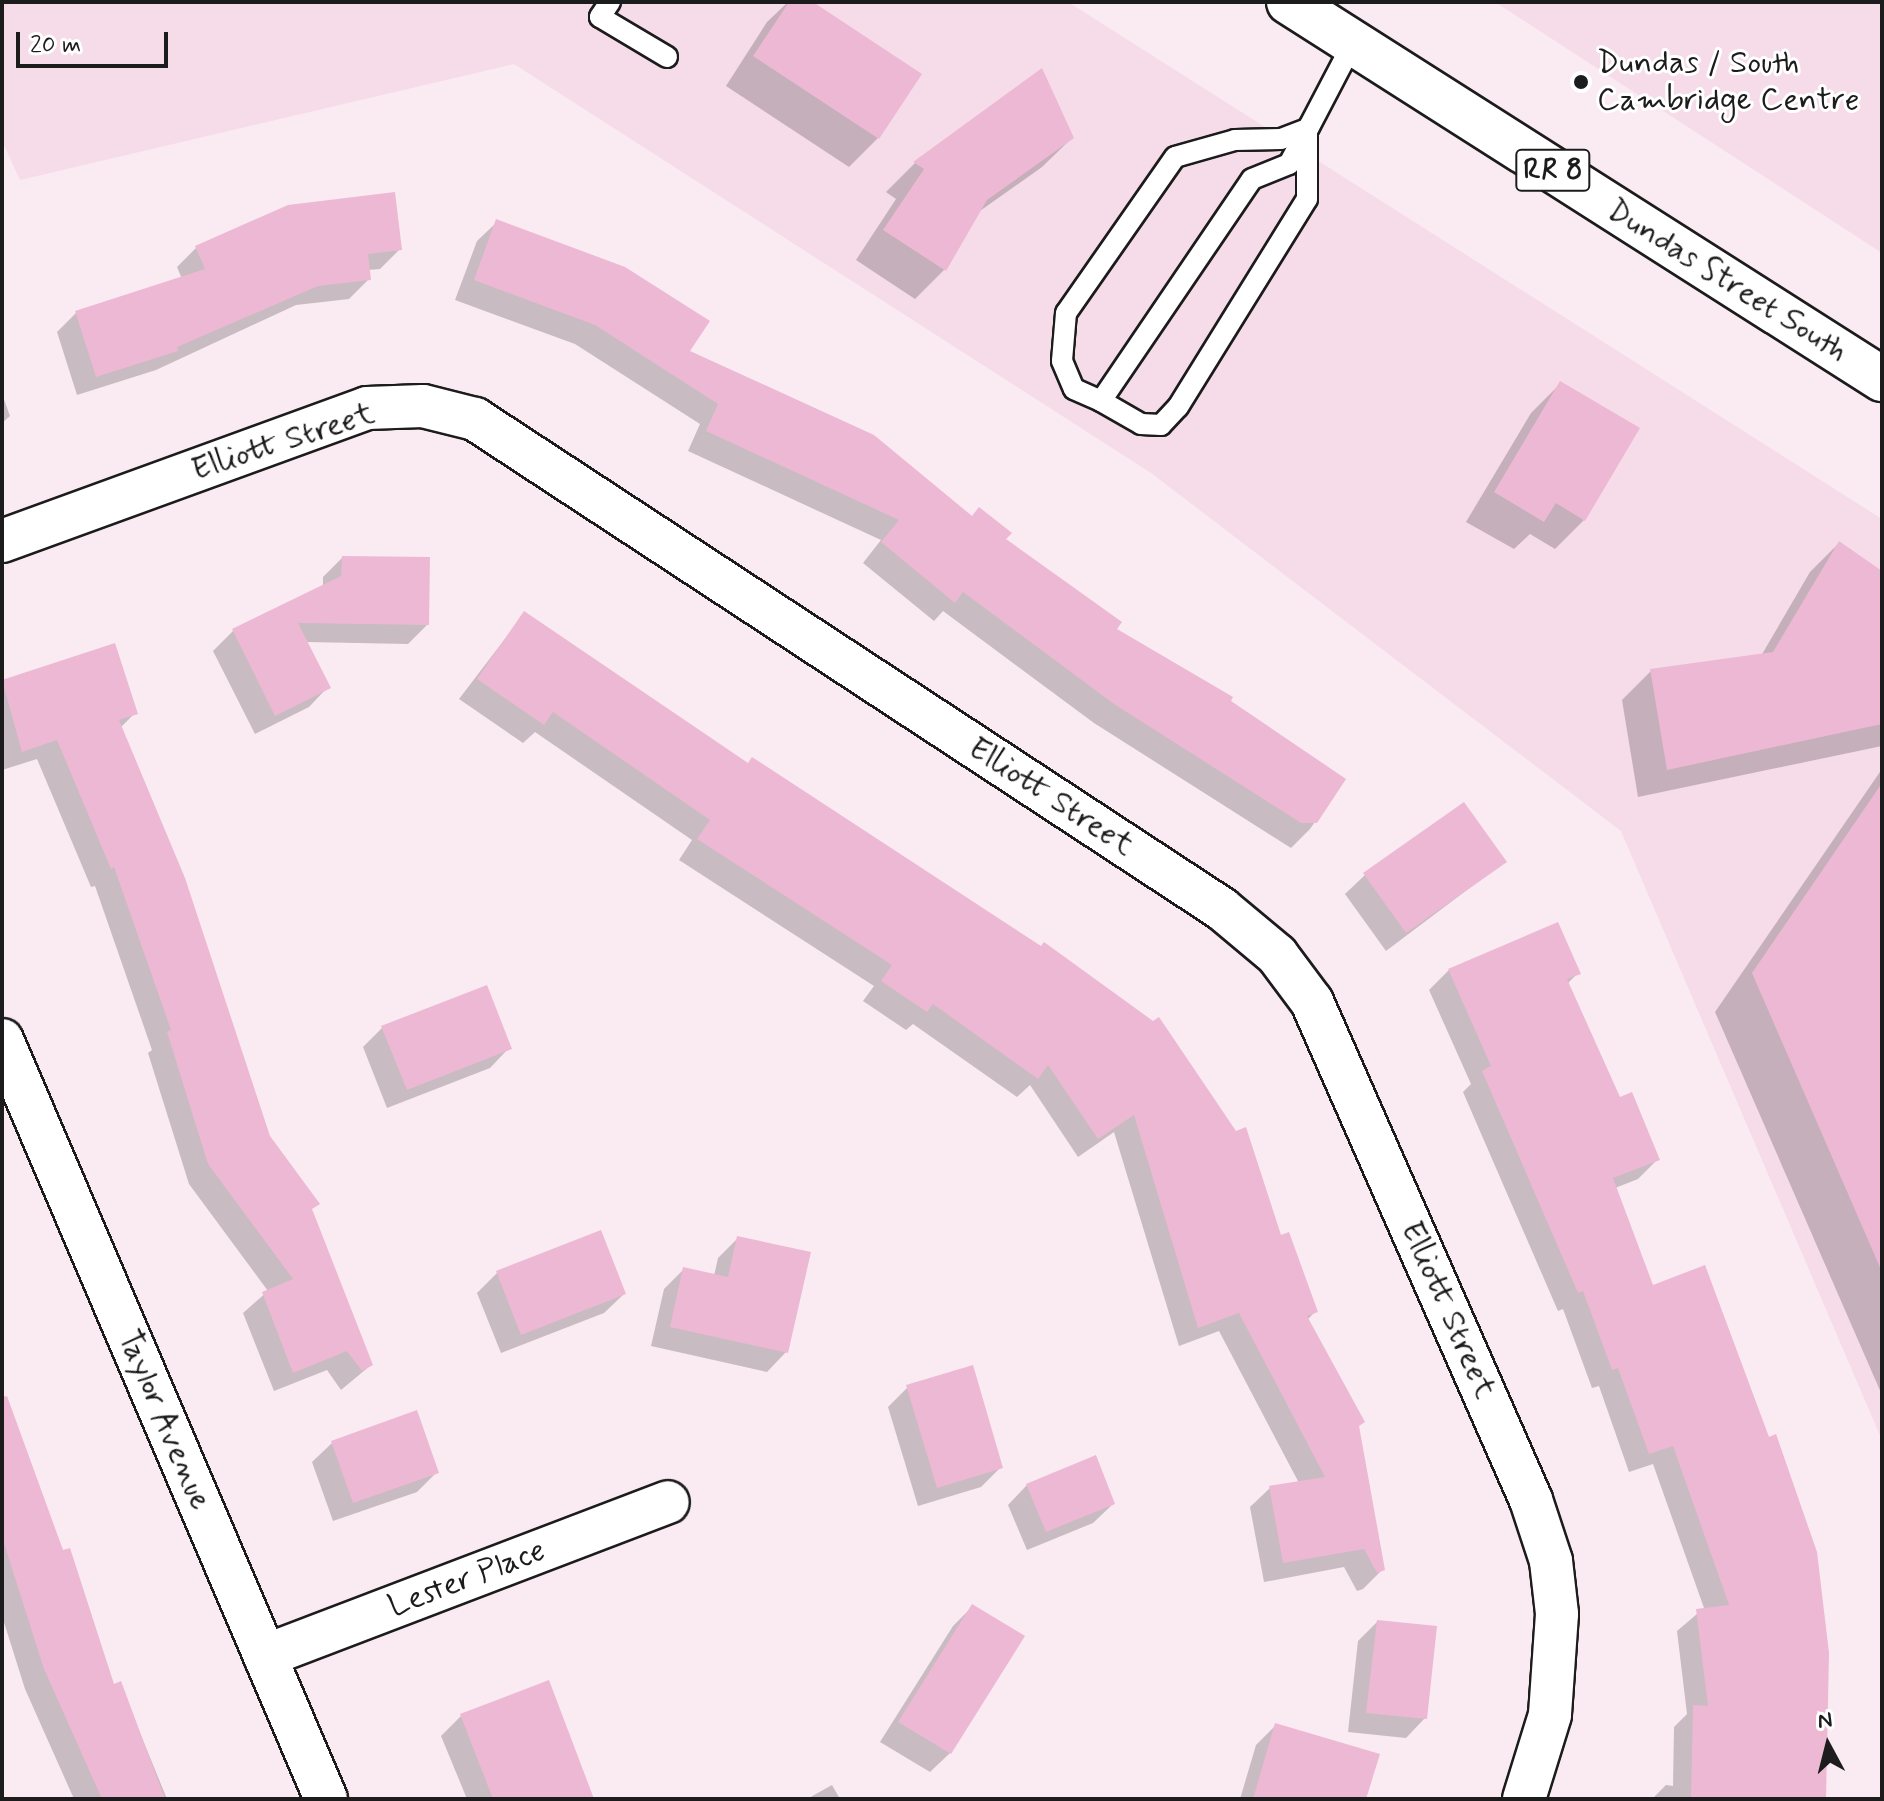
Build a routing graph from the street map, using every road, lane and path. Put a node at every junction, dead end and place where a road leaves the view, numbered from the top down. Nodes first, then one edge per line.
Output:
1 (610, 2) edge
2 (1289, 2) edge
3 (1353, 43) junction
4 (667, 57) dead end
5 (1307, 129) junction
6 (1882, 379) edge
7 (1101, 401) junction
8 (2, 541) edge
9 (2, 1040) edge
10 (668, 1502) dead end
11 (265, 1656) junction
12 (326, 1799) edge
13 (1524, 1799) edge

1 - 4 lane
2 - 3 main road, Dundas Street South / RR 8
3 - 5 lane
3 - 6 main road, Dundas Street South / RR 8
5 - 7 lane
5 - 7 lane
5 - 7 lane
8 - 13 street, Elliott Street
9 - 11 street, Taylor Avenue
10 - 11 street, Lester Place
11 - 12 street, Taylor Avenue

